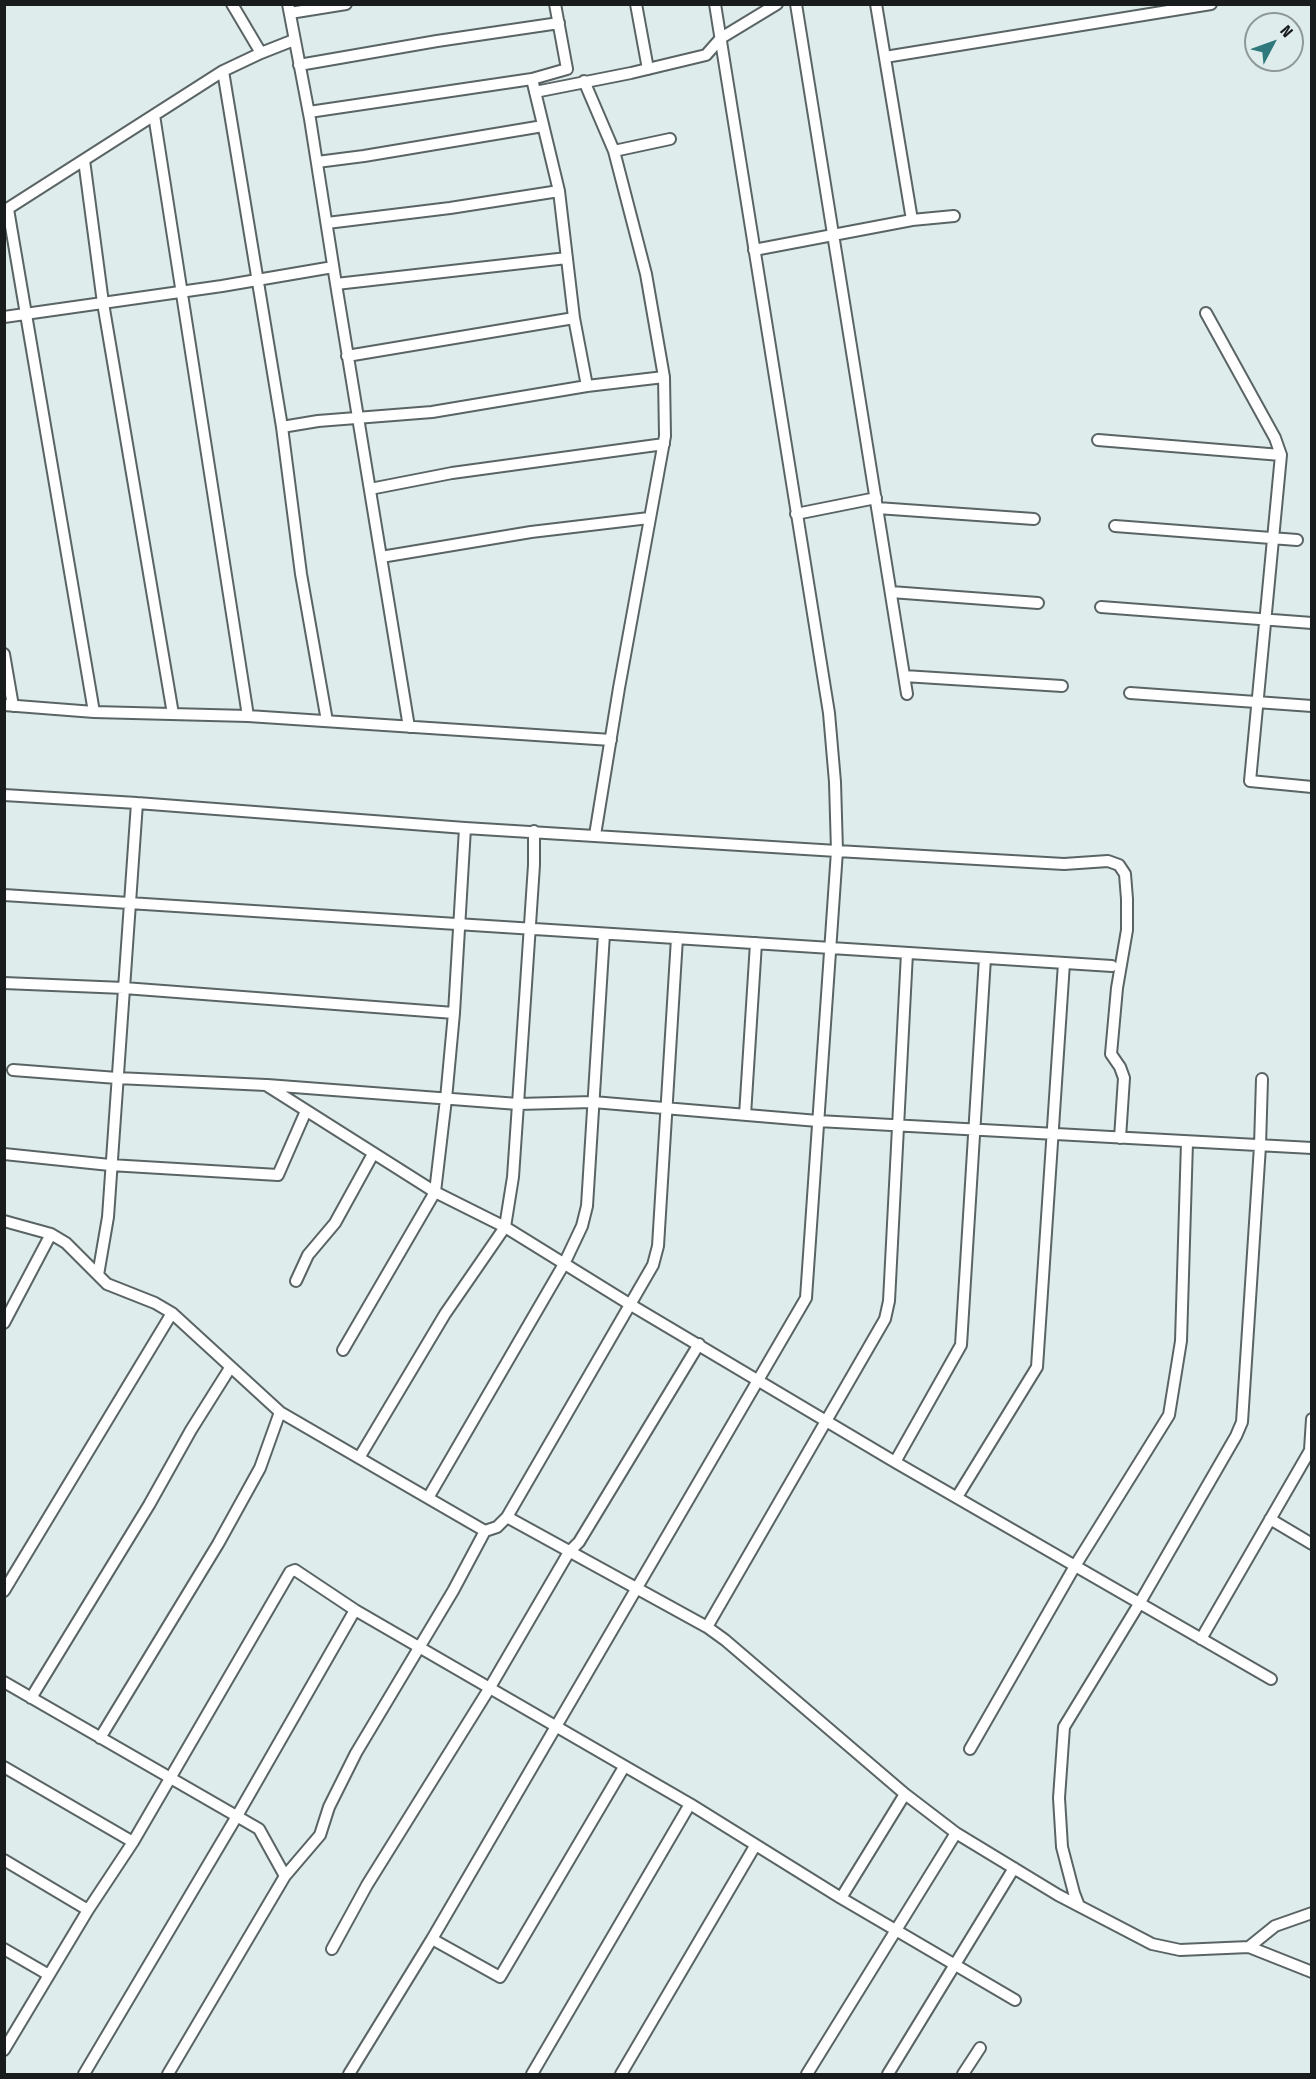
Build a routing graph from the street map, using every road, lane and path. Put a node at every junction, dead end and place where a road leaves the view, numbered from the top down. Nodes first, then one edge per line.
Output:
1 (232, 4) edge
2 (346, 4) edge
3 (555, 4) edge
4 (636, 4) edge
5 (715, 4) edge
6 (777, 4) edge
7 (796, 4) edge
8 (876, 4) edge
9 (1211, 4) edge
10 (289, 9) edge
11 (559, 23) junction
12 (721, 38) junction
13 (294, 40) junction
14 (261, 53) junction
15 (885, 57) junction
16 (299, 65) junction
17 (648, 69) junction
18 (223, 71) junction
19 (532, 79) junction
20 (584, 81) junction
21 (535, 92) junction
22 (309, 112) junction
23 (154, 115) junction
24 (543, 126) junction
25 (670, 139) dead end
26 (614, 151) junction
27 (84, 160) junction
28 (317, 162) junction
29 (559, 191) junction
30 (6, 210) edge
31 (954, 216) dead end
32 (912, 220) junction
33 (327, 223) junction
34 (833, 235) junction
35 (754, 250) junction
36 (567, 258) junction
37 (333, 267) junction
38 (258, 280) junction
39 (336, 284) junction
40 (181, 291) junction
41 (103, 303) junction
42 (26, 313) junction
43 (1206, 313) dead end
44 (4, 317) edge
45 (574, 318) junction
46 (347, 356) junction
47 (664, 377) junction
48 (587, 386) junction
49 (358, 417) junction
50 (282, 427) junction
51 (1098, 440) dead end
52 (664, 444) junction
53 (1281, 455) junction
54 (369, 489) junction
55 (877, 503) junction
56 (796, 514) junction
57 (649, 518) junction
58 (1034, 519) dead end
59 (1115, 526) dead end
60 (1273, 538) junction
61 (1298, 540) dead end
62 (381, 557) junction
63 (891, 592) junction
64 (1038, 603) dead end
65 (1101, 607) dead end
66 (1265, 620) junction
67 (1311, 623) edge
68 (4, 654) edge
69 (904, 676) junction
70 (1062, 687) dead end
71 (1130, 693) dead end
72 (908, 694) dead end
73 (1257, 702) junction
74 (9, 706) edge
75 (1311, 706) edge
76 (94, 712) junction
77 (173, 714) junction
78 (248, 716) junction
79 (327, 721) junction
80 (409, 727) junction
81 (611, 740) junction
82 (1311, 787) edge
83 (4, 795) edge
84 (137, 803) junction
85 (465, 828) junction
86 (534, 831) junction
87 (595, 835) junction
88 (837, 851) junction
89 (4, 895) edge
90 (130, 903) junction
91 (458, 924) junction
92 (530, 929) junction
93 (604, 933) junction
94 (677, 938) junction
95 (756, 943) junction
96 (829, 948) junction
97 (907, 953) junction
98 (985, 958) junction
99 (1064, 963) junction
100 (1112, 966) dead end
101 (4, 983) edge
102 (124, 988) junction
103 (454, 1013) junction
104 (13, 1070) dead end
105 (117, 1078) junction
106 (1262, 1079) dead end
107 (266, 1085) junction
108 (446, 1099) junction
109 (593, 1102) junction
110 (518, 1104) junction
111 (667, 1108) junction
112 (306, 1111) junction
113 (745, 1115) junction
114 (818, 1121) junction
115 (898, 1125) junction
116 (975, 1130) junction
117 (1052, 1134) junction
118 (1120, 1138) junction
119 (1187, 1142) junction
120 (1260, 1146) junction
121 (1311, 1148) edge
122 (373, 1154) junction
123 (4, 1155) edge
124 (110, 1165) junction
125 (435, 1192) junction
126 (4, 1221) edge
127 (505, 1227) junction
128 (51, 1234) junction
129 (564, 1264) junction
130 (98, 1275) junction
131 (296, 1281) dead end
132 (631, 1305) junction
133 (172, 1313) junction
134 (4, 1323) edge
135 (699, 1344) junction
136 (343, 1350) dead end
137 (230, 1368) junction
138 (759, 1379) junction
139 (280, 1412) junction
140 (1311, 1419) edge
141 (828, 1420) junction
142 (1311, 1449) edge
143 (360, 1458) junction
144 (895, 1462) junction
145 (957, 1497) junction
146 (428, 1498) junction
147 (507, 1517) junction
148 (1270, 1519) junction
149 (485, 1531) junction
150 (1311, 1544) edge
151 (569, 1552) junction
152 (1075, 1566) junction
153 (636, 1589) junction
154 (4, 1591) edge
155 (1139, 1604) junction
156 (355, 1610) junction
157 (707, 1627) junction
158 (1201, 1639) junction
159 (419, 1646) junction
160 (1271, 1679) dead end
161 (4, 1682) edge
162 (489, 1689) junction
163 (31, 1698) junction
164 (556, 1727) junction
165 (100, 1738) junction
166 (970, 1749) dead end
167 (4, 1767) edge
168 (624, 1767) junction
169 (169, 1778) junction
170 (905, 1794) junction
171 (690, 1804) junction
172 (237, 1816) junction
173 (956, 1833) junction
174 (133, 1842) junction
175 (755, 1846) junction
176 (4, 1860) edge
177 (1014, 1868) junction
178 (285, 1876) junction
179 (841, 1898) junction
180 (1079, 1906) junction
181 (88, 1910) junction
182 (1311, 1913) edge
183 (895, 1930) junction
184 (432, 1939) junction
185 (1249, 1947) junction
186 (4, 1949) edge
187 (332, 1949) dead end
188 (956, 1964) junction
189 (1311, 1972) edge
190 (49, 1976) junction
191 (1015, 2000) dead end
192 (6, 2042) edge
193 (980, 2048) dead end
194 (84, 2074) edge
195 (168, 2074) edge
196 (349, 2074) edge
197 (532, 2074) edge
198 (621, 2074) edge
199 (807, 2074) edge
200 (888, 2074) edge
201 (963, 2074) edge

1 - 14 street
2 - 10 street
3 - 11 street
4 - 17 street
5 - 12 street
6 - 12 street
7 - 34 street
8 - 15 street
9 - 15 street
10 - 13 street
11 - 16 street
11 - 19 street
12 - 17 street
12 - 35 street
13 - 14 street
13 - 16 street
14 - 18 street
15 - 32 street
16 - 22 street
17 - 20 street
18 - 23 street
18 - 38 street
19 - 21 street
19 - 22 street
20 - 21 street
20 - 26 street
21 - 24 street
22 - 28 street
23 - 27 street
23 - 40 street
24 - 28 street
24 - 29 street
25 - 26 street
26 - 47 street
27 - 30 street
27 - 41 street
28 - 33 street
29 - 33 street
29 - 36 street
30 - 42 street
31 - 32 street
32 - 34 street
33 - 37 street
34 - 35 street
34 - 55 street
35 - 56 street
36 - 39 street
36 - 45 street
37 - 38 street
37 - 39 street
38 - 40 street
38 - 50 street
39 - 46 street
40 - 41 street
40 - 78 street
41 - 42 street
41 - 77 street
42 - 44 street
42 - 76 street
43 - 53 street
45 - 46 street
45 - 48 street
46 - 49 street
47 - 48 street
47 - 52 street
48 - 49 street
49 - 50 street
49 - 54 street
50 - 79 street
51 - 53 street
52 - 54 street
52 - 57 street
53 - 60 street
54 - 62 street
55 - 56 street
55 - 58 street
55 - 63 street
56 - 88 street
57 - 62 street
57 - 81 street
59 - 60 street
60 - 61 street
60 - 66 street
62 - 80 street
63 - 64 street
63 - 69 street
65 - 66 street
66 - 67 street
66 - 73 street
68 - 74 street
69 - 70 street
69 - 72 street
71 - 73 street
73 - 75 street
73 - 82 street
74 - 76 street
76 - 77 street
77 - 78 street
78 - 79 street
79 - 80 street
80 - 81 street
81 - 87 street
83 - 84 street
84 - 85 street
84 - 90 street
85 - 86 street
85 - 91 street
86 - 87 street
86 - 92 street
87 - 88 street
88 - 96 street
88 - 118 street
89 - 90 street
90 - 91 street
90 - 102 street
91 - 92 street
91 - 103 street
92 - 93 street
92 - 110 street
93 - 94 street
93 - 109 street
94 - 95 street
94 - 111 street
95 - 96 street
95 - 113 street
96 - 97 street
96 - 114 street
97 - 98 street
97 - 115 street
98 - 99 street
98 - 116 street
99 - 100 street
99 - 117 street
101 - 102 street
102 - 103 street
102 - 105 street
103 - 108 street
104 - 105 street
105 - 107 street
105 - 124 street
106 - 120 street
107 - 108 street
107 - 112 street
108 - 110 street
108 - 125 street
109 - 110 street
109 - 111 street
109 - 129 street
110 - 127 street
111 - 113 street
111 - 132 street
112 - 122 street
112 - 124 street
113 - 114 street
114 - 115 street
114 - 138 street
115 - 116 street
115 - 141 street
116 - 117 street
116 - 144 street
117 - 118 street
117 - 145 street
118 - 119 street
119 - 120 street
119 - 152 street
120 - 121 street
120 - 155 street
122 - 125 street
122 - 131 street
123 - 124 street
124 - 130 street
125 - 127 street
125 - 136 street
126 - 128 street
127 - 129 street
127 - 143 street
128 - 130 street
128 - 134 street
129 - 132 street
129 - 146 street
130 - 133 street
132 - 135 street
132 - 147 street
133 - 137 street
133 - 154 street
135 - 138 street
135 - 151 street
137 - 139 street
137 - 163 street
138 - 141 street
138 - 153 street
139 - 143 street
139 - 165 street
140 - 142 street
141 - 144 street
141 - 157 street
142 - 148 street
143 - 146 street
144 - 145 street
145 - 152 street
146 - 149 street
147 - 149 street
147 - 151 street
148 - 150 street
148 - 158 street
149 - 159 street
151 - 153 street
151 - 162 street
152 - 155 street
152 - 166 street
153 - 157 street
153 - 164 street
155 - 158 street
155 - 180 street
156 - 159 street
156 - 169 street
156 - 172 street
157 - 170 street
158 - 160 street
159 - 162 street
159 - 178 street
161 - 163 street
162 - 164 street
162 - 187 street
163 - 165 street
164 - 168 street
164 - 184 street
165 - 169 street
167 - 174 street
168 - 171 street
168 - 184 street
169 - 172 street
169 - 174 street
170 - 173 street
170 - 179 street
171 - 175 street
171 - 197 street
172 - 178 street
172 - 194 street
173 - 177 street
173 - 183 street
174 - 181 street
175 - 179 street
175 - 198 street
176 - 181 street
177 - 180 street
177 - 188 street
178 - 195 street
179 - 183 street
180 - 185 street
181 - 190 street
182 - 185 street
183 - 188 street
183 - 199 street
184 - 196 street
185 - 189 street
186 - 190 street
188 - 191 street
188 - 200 street
190 - 192 street
193 - 201 street

